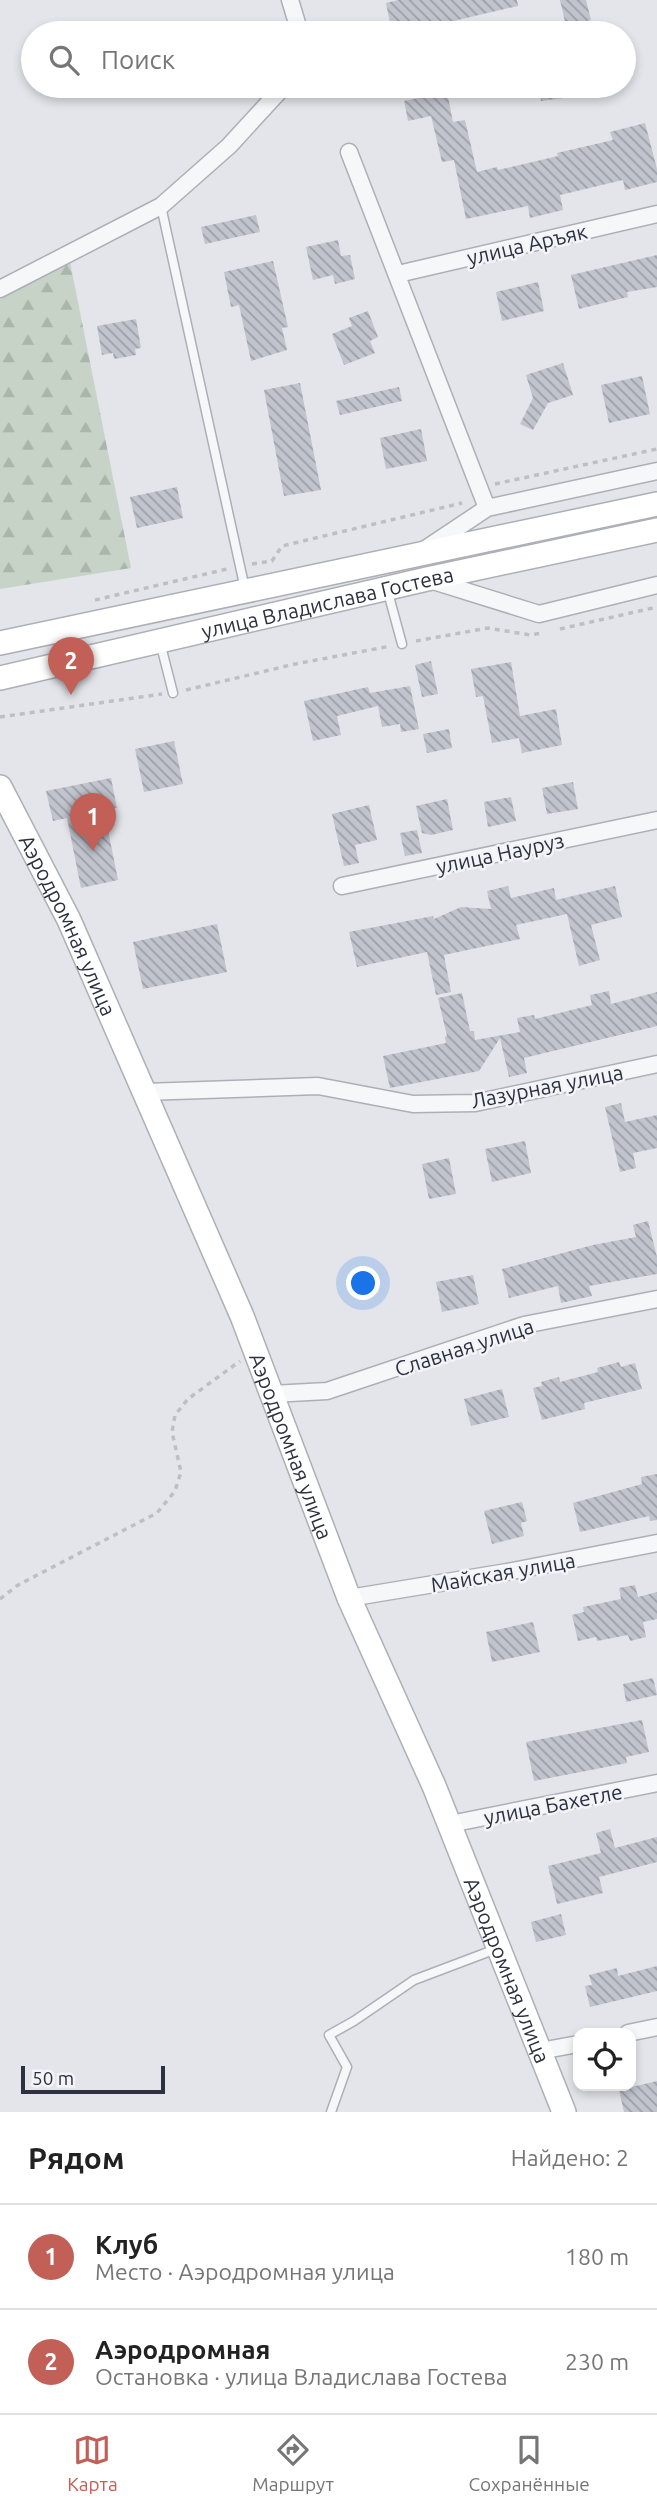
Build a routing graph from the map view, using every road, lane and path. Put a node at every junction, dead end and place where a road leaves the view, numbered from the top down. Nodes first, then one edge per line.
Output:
1 (290, 0) edge
2 (296, 21) edge
3 (273, 98) edge
4 (349, 152) dead end
5 (161, 206) junction
6 (657, 214) edge
7 (398, 274) junction
8 (0, 289) edge
9 (657, 449) edge
10 (657, 471) edge
11 (480, 487) junction
12 (657, 504) edge
13 (486, 508) junction
14 (657, 530) edge
15 (416, 556) junction
16 (240, 566) junction
17 (427, 579) junction
18 (657, 585) edge
19 (387, 588) junction
20 (246, 592) junction
21 (93, 600) dead end
22 (657, 607) edge
23 (555, 630) dead end
24 (542, 633) dead end
25 (160, 642) junction
26 (0, 643) edge
27 (402, 644) junction
28 (0, 678) edge
29 (173, 693) junction
30 (0, 717) edge
31 (0, 787) edge
32 (657, 820) edge
33 (342, 886) dead end
34 (657, 1064) edge
35 (144, 1092) junction
36 (657, 1299) edge
37 (256, 1350) junction
38 (272, 1394) junction
39 (657, 1543) edge
40 (349, 1598) junction
41 (0, 1599) edge
42 (657, 1783) edge
43 (450, 1825) junction
44 (499, 1948) junction
45 (657, 2027) edge
46 (636, 2031) edge
47 (573, 2045) edge
48 (540, 2052) junction
49 (331, 2112) edge
50 (564, 2112) edge

1 - 2 street
3 - 5 street
4 - 7 street
5 - 8 street
5 - 16 lane
6 - 7 street, улица Аръяк
7 - 11 street
9 - 11 path
10 - 13 street
11 - 13 street
11 - 16 path
12 - 15 street, улица Владислава Гостева
13 - 15 street
14 - 17 street, улица Владислава Гостева
15 - 20 street, улица Владислава Гостева
16 - 20 lane
16 - 21 path
17 - 18 street
17 - 19 street, улица Владислава Гостева
19 - 25 street, улица Владислава Гостева
19 - 27 lane
20 - 26 street, улица Владислава Гостева
22 - 23 path
24 - 27 path
25 - 28 street, улица Владислава Гостева
25 - 29 lane
27 - 29 path
29 - 30 path
31 - 35 street, Аэродромная улица
32 - 33 street, улица Науруз
34 - 35 street, Лазурная улица
35 - 37 street, Аэродромная улица
36 - 38 street, Славная улица
37 - 38 street, Аэродромная улица
37 - 41 path
38 - 40 street, Аэродромная улица
39 - 40 street, Майская улица
40 - 43 street, Аэродромная улица
42 - 43 street, улица Бахетле
43 - 44 street, Аэродромная улица
44 - 48 street, Аэродромная улица
44 - 49 lane
45 - 46 street
47 - 48 street
48 - 50 street, Аэродромная улица

